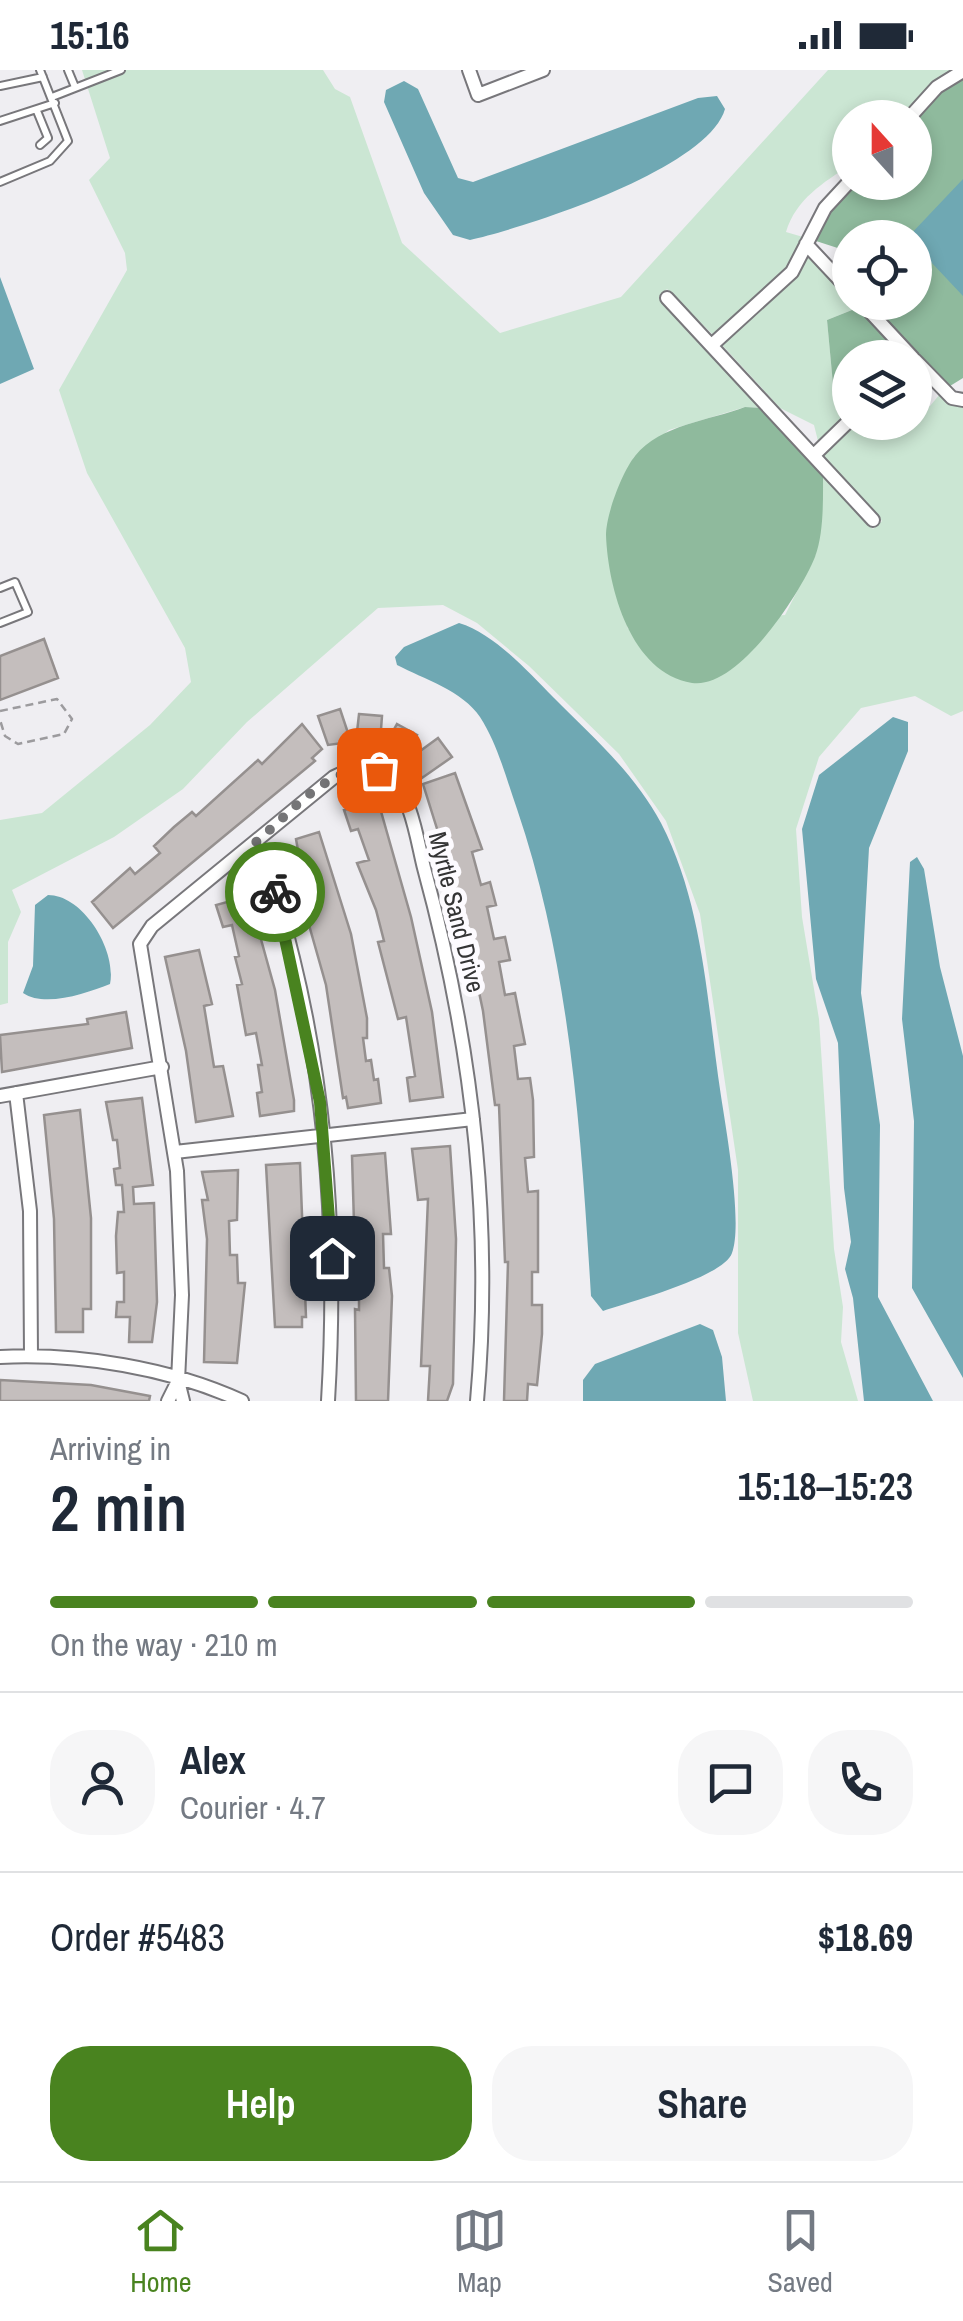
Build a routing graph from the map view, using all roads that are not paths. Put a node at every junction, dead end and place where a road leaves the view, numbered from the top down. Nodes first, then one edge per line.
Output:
1 (68, 70) edge
2 (122, 70) edge
3 (469, 70) edge
4 (543, 70) edge
5 (963, 71) edge
6 (41, 74) edge
7 (0, 86) edge
8 (75, 88) junction
9 (53, 100) junction
10 (925, 100) edge
11 (37, 110) junction
12 (0, 121) edge
13 (40, 145) dead end
14 (0, 182) edge
15 (833, 200) edge
16 (806, 244) junction
17 (832, 271) edge
18 (667, 298) dead end
19 (878, 320) edge
20 (896, 340) edge
21 (713, 344) junction
22 (932, 377) edge
23 (963, 400) edge
24 (832, 437) edge
25 (814, 454) junction
26 (874, 520) dead end
27 (0, 588) edge
28 (0, 623) edge
29 (256, 842) junction
30 (162, 1067) junction
31 (16, 1093) junction
32 (0, 1096) edge
33 (472, 1119) junction
34 (324, 1134) junction
35 (175, 1152) junction
36 (31, 1355) junction
37 (0, 1356) edge
38 (178, 1382) junction
39 (168, 1401) edge
40 (183, 1401) edge
41 (242, 1401) edge
42 (328, 1401) edge
43 (478, 1401) edge

1 - 8 lane
2 - 8 lane
3 - 4 street
5 - 10 street
6 - 7 lane
6 - 9 lane
8 - 9 lane
9 - 11 lane
9 - 14 lane
11 - 12 lane
11 - 13 lane
15 - 16 street
16 - 17 street
16 - 21 street
18 - 21 street
19 - 20 street
21 - 25 street
22 - 23 street
24 - 25 street
25 - 26 street
27 - 28 lane
29 - 30 street, Myrtle Sand Drive
29 - 33 street, Myrtle Sand Drive
29 - 34 street
30 - 31 street
30 - 35 street, Myrtle Sand Drive
31 - 32 street
31 - 36 street
33 - 34 street
33 - 43 street, Myrtle Sand Drive
34 - 35 street
34 - 42 street
35 - 38 street, Myrtle Sand Drive
36 - 37 street
36 - 38 street
38 - 39 street, Myrtle Sand Drive
38 - 40 street, Myrtle Sand Drive
38 - 41 street

